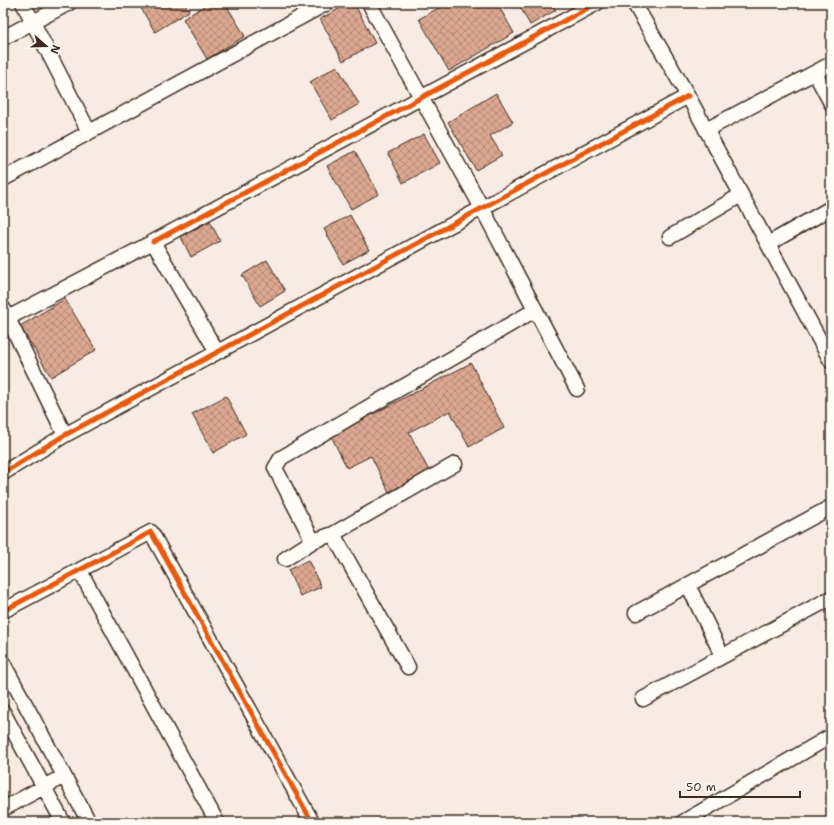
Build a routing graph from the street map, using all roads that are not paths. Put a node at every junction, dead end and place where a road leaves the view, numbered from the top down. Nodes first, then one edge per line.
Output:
1 (23, 3) edge
2 (69, 3) edge
3 (327, 3) edge
4 (369, 3) edge
5 (597, 3) edge
6 (634, 3) edge
7 (33, 22) junction
8 (3, 38) edge
9 (831, 64) edge
10 (815, 73) junction
11 (688, 96) junction
12 (421, 99) junction
13 (831, 103) edge
14 (706, 130) junction
15 (89, 132) junction
16 (3, 179) edge
17 (741, 195) junction
18 (482, 208) junction
19 (831, 208) edge
20 (670, 237) dead end
21 (153, 242) junction
22 (768, 244) junction
23 (535, 310) junction
24 (6, 313) edge
25 (217, 352) junction
26 (831, 361) edge
27 (577, 389) dead end
28 (65, 435) junction
29 (455, 464) dead end
30 (3, 473) edge
31 (831, 507) edge
32 (333, 534) junction
33 (313, 541) junction
34 (285, 559) dead end
35 (80, 571) junction
36 (688, 585) junction
37 (831, 598) edge
38 (3, 611) edge
39 (636, 613) dead end
40 (722, 656) junction
41 (3, 663) edge
42 (408, 667) dead end
43 (643, 699) dead end
44 (3, 712) edge
45 (831, 736) edge
46 (64, 776) junction
47 (44, 788) junction
48 (3, 809) edge
49 (63, 822) edge
50 (89, 822) edge
51 (217, 822) edge
52 (312, 822) edge
53 (683, 822) edge

1 - 7 street
2 - 7 street
3 - 15 street
4 - 12 street
5 - 12 street
6 - 11 street
7 - 8 street
7 - 15 street
9 - 10 street
10 - 13 street
10 - 14 street
11 - 14 street
11 - 18 street
12 - 18 street
12 - 21 street
14 - 17 street
15 - 16 street
17 - 20 street
17 - 22 street
18 - 23 street
18 - 25 street
19 - 22 street
21 - 24 street
21 - 25 street
22 - 26 street
23 - 27 street
23 - 33 street
24 - 28 street
25 - 28 street
28 - 30 street
29 - 32 street
31 - 36 street
32 - 33 street
32 - 42 street
33 - 34 street
35 - 38 street
35 - 51 street
35 - 52 street
36 - 39 street
36 - 40 street
37 - 40 street
40 - 43 street
41 - 46 street
44 - 47 street
45 - 53 street
46 - 47 street
46 - 50 street
47 - 48 street
47 - 49 street

